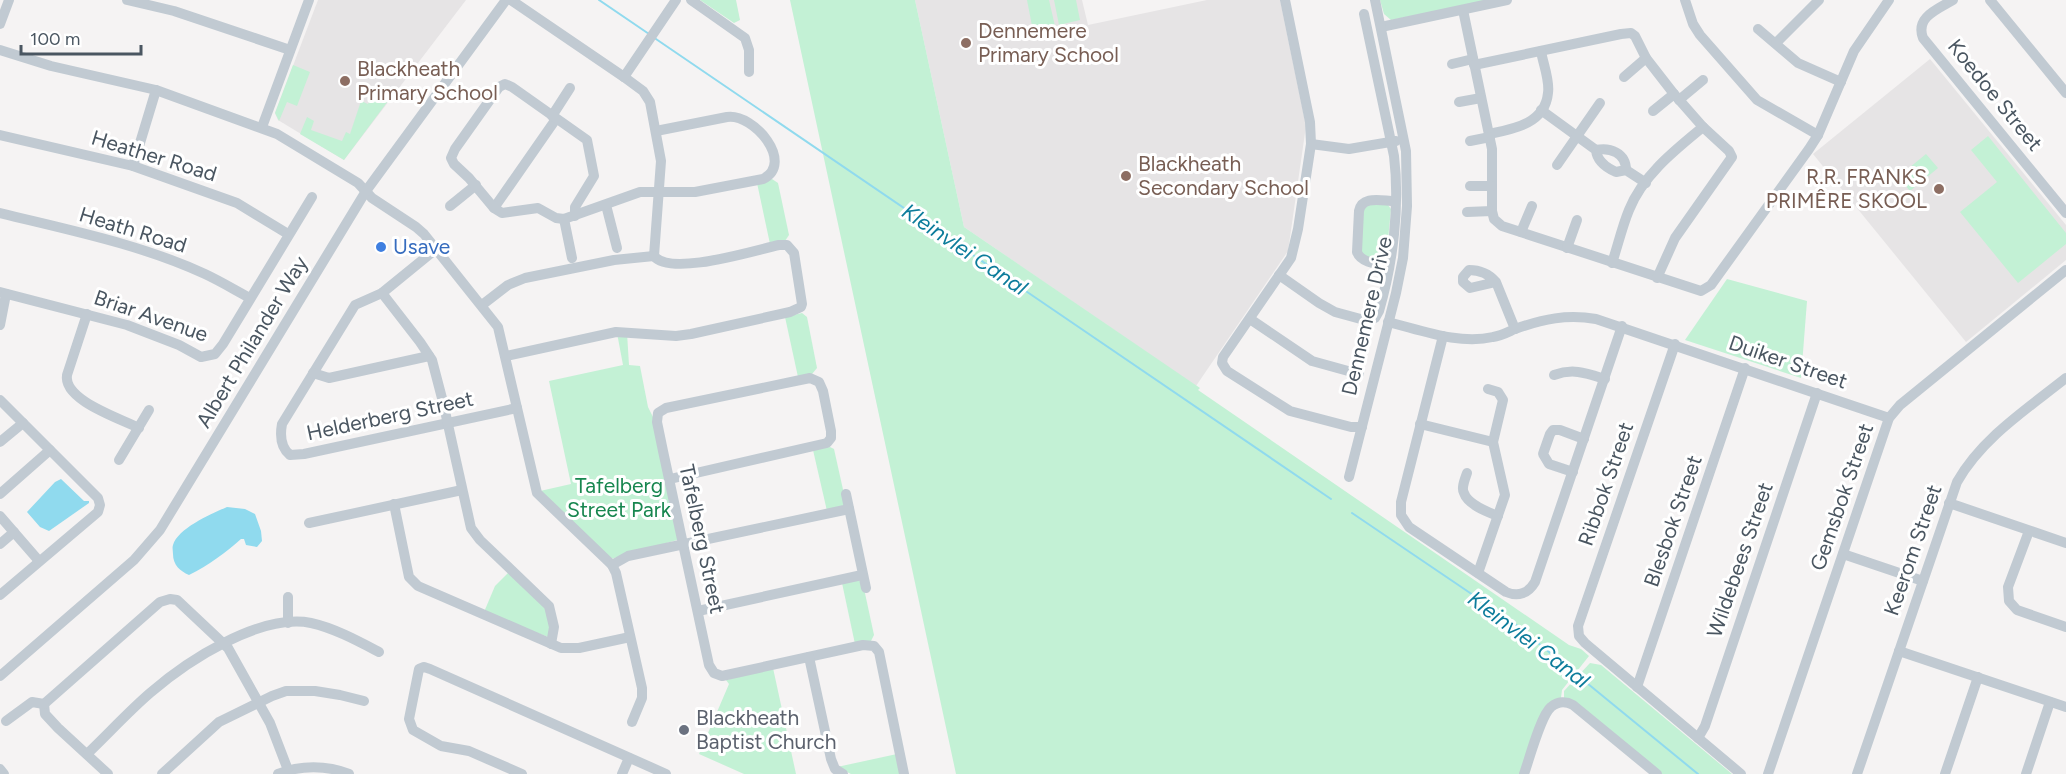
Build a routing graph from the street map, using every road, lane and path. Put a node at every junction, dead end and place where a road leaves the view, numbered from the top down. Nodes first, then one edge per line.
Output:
1 (9, 0) edge
2 (127, 0) edge
3 (309, 0) edge
4 (508, 0) edge
5 (676, 0) edge
6 (691, 0) edge
7 (1285, 0) edge
8 (1375, 0) edge
9 (1507, 0) edge
10 (1685, 0) edge
11 (1819, 0) edge
12 (1889, 0) edge
13 (1953, 0) edge
14 (1990, 0) edge
15 (1463, 9) junction
16 (1364, 14) dead end
17 (0, 24) edge
18 (1381, 27) junction
19 (1758, 29) dead end
20 (1776, 43) junction
21 (0, 50) edge
22 (290, 50) junction
23 (1540, 51) junction
24 (1646, 58) junction
25 (1474, 62) junction
26 (1452, 64) dead end
27 (749, 72) dead end
28 (624, 77) junction
29 (1624, 77) dead end
30 (1703, 80) dead end
31 (1841, 82) junction
32 (570, 88) dead end
33 (156, 90) junction
34 (2066, 93) edge
35 (1677, 97) junction
36 (1481, 98) junction
37 (1459, 102) dead end
38 (1600, 104) dead end
39 (1542, 110) junction
40 (1653, 111) dead end
41 (554, 117) junction
42 (262, 127) junction
43 (1703, 127) junction
44 (656, 131) junction
45 (0, 135) edge
46 (1489, 135) junction
47 (1818, 135) junction
48 (1577, 136) junction
49 (1404, 139) junction
50 (1470, 141) dead end
51 (1391, 142) junction
52 (1311, 144) junction
53 (1596, 150) junction
54 (1557, 165) dead end
55 (133, 166) junction
56 (1626, 170) junction
57 (1646, 183) junction
58 (476, 185) junction
59 (1470, 186) dead end
60 (1492, 186) junction
61 (366, 191) junction
62 (660, 191) junction
63 (312, 196) dead end
64 (1395, 201) junction
65 (606, 205) junction
66 (450, 206) dead end
67 (1532, 206) dead end
68 (494, 208) junction
69 (1492, 211) junction
70 (1467, 212) dead end
71 (0, 213) edge
72 (2066, 213) edge
73 (569, 218) junction
74 (1577, 220) dead end
75 (1521, 232) junction
76 (288, 234) junction
77 (617, 248) dead end
78 (1567, 248) junction
79 (436, 249) junction
80 (654, 256) junction
81 (572, 258) dead end
82 (1612, 263) junction
83 (1389, 266) junction
84 (2066, 270) edge
85 (1279, 275) junction
86 (1657, 278) junction
87 (1496, 282) dead end
88 (3, 293) edge
89 (382, 293) junction
90 (250, 298) junction
91 (482, 305) junction
92 (87, 314) junction
93 (1250, 319) junction
94 (1388, 322) junction
95 (0, 325) edge
96 (1622, 326) junction
97 (1515, 329) junction
98 (1443, 336) junction
99 (1674, 344) junction
100 (429, 356) junction
101 (506, 356) junction
102 (1745, 368) junction
103 (313, 373) junction
104 (1359, 374) dead end
105 (1554, 375) dead end
106 (2066, 378) edge
107 (1605, 379) junction
108 (1488, 389) dead end
109 (1817, 393) junction
110 (0, 400) edge
111 (517, 408) junction
112 (149, 410) dead end
113 (1889, 418) junction
114 (23, 423) junction
115 (447, 424) junction
116 (1420, 424) junction
117 (1362, 427) junction
118 (139, 428) junction
119 (1584, 439) junction
120 (0, 442) edge
121 (1494, 442) junction
122 (50, 450) junction
123 (119, 460) dead end
124 (1573, 472) junction
125 (1467, 473) dead end
126 (1349, 477) dead end
127 (670, 479) junction
128 (462, 490) junction
129 (0, 494) edge
130 (846, 494) dead end
131 (1949, 503) junction
132 (394, 504) junction
133 (849, 509) junction
134 (0, 516) edge
135 (1498, 516) junction
136 (309, 523) dead end
137 (2029, 531) junction
138 (14, 532) junction
139 (2066, 543) edge
140 (0, 544) edge
141 (684, 544) junction
142 (1843, 555) junction
143 (39, 561) junction
144 (612, 565) junction
145 (1478, 573) junction
146 (862, 575) junction
147 (1923, 581) junction
148 (866, 588) dead end
149 (0, 595) edge
150 (288, 597) dead end
151 (698, 611) junction
152 (288, 623) junction
153 (2066, 627) edge
154 (630, 638) junction
155 (223, 643) junction
156 (551, 644) junction
157 (379, 651) dead end
158 (1899, 651) junction
159 (809, 657) junction
160 (0, 676) edge
161 (1978, 677) junction
162 (1637, 687) junction
163 (364, 701) dead end
164 (258, 702) junction
165 (2050, 702) junction
166 (44, 704) junction
167 (2066, 707) edge
168 (6, 721) dead end
169 (632, 722) dead end
170 (1698, 738) junction
171 (87, 754) junction
172 (629, 758) junction
173 (0, 769) edge
174 (1525, 771) edge
175 (283, 772) edge
176 (4, 774) edge
177 (108, 774) edge
178 (162, 774) edge
179 (349, 774) edge
180 (522, 774) edge
181 (622, 774) edge
182 (666, 774) edge
183 (843, 774) edge
184 (904, 774) edge
185 (1536, 774) edge
186 (1657, 774) edge
187 (1741, 774) edge
188 (1768, 774) edge
189 (1857, 774) edge
190 (1945, 774) edge
191 (2026, 774) edge

1 - 17 street
2 - 22 street
3 - 22 street
4 - 28 street
4 - 61 street, Albert Philander Way
5 - 28 street
6 - 27 street
7 - 52 street
8 - 18 street, Dennemere Drive
9 - 15 street
10 - 47 street
11 - 20 street
12 - 31 street
13 - 72 street, Koedoe Street
14 - 34 street
15 - 18 street
15 - 25 street
16 - 51 street, Dennemere Drive
18 - 49 street, Dennemere Drive
19 - 20 street
20 - 31 street
21 - 33 street
22 - 42 street
23 - 24 street
23 - 25 street
23 - 39 street
24 - 29 street
24 - 35 street
25 - 26 street
25 - 36 street
28 - 44 street
30 - 35 street
31 - 47 street
32 - 41 street
33 - 42 street
33 - 55 street
35 - 40 street
35 - 43 street
36 - 37 street
36 - 46 street
38 - 48 street
39 - 46 street
39 - 48 street
41 - 58 street
41 - 68 street
41 - 73 street
42 - 61 street
43 - 57 street
43 - 86 street
44 - 62 street
44 - 62 street
45 - 55 street, Heather Road
46 - 50 street
46 - 60 street
47 - 86 street
48 - 53 street
48 - 54 street
49 - 51 street
49 - 94 street, Dennemere Drive
51 - 52 street
51 - 64 street, Dennemere Drive
52 - 85 street
53 - 56 street
53 - 56 street
55 - 76 street, Heather Road
56 - 57 street
57 - 82 street
58 - 66 street
58 - 68 street
59 - 60 street
60 - 69 street
61 - 79 street
61 - 160 street, Albert Philander Way
62 - 65 street
62 - 80 street
63 - 76 street, Briar Avenue
64 - 83 street, Dennemere Drive
64 - 83 street, Dennemere Drive
65 - 73 street
65 - 77 street
67 - 75 street
68 - 73 street
69 - 70 street
69 - 75 street
71 - 90 street, Heath Road
73 - 81 street
74 - 78 street
75 - 78 street
76 - 90 street, Briar Avenue
78 - 82 street
79 - 89 street, Helderberg Street
79 - 91 street
80 - 91 street
80 - 101 street
82 - 86 street
83 - 85 street, Dennemere Drive
84 - 113 street, Gemsbok Street
85 - 93 street
87 - 97 street
88 - 92 street, Briar Avenue
88 - 95 street
89 - 100 street
89 - 103 street, Helderberg Street
90 - 92 street, Briar Avenue
91 - 101 street
92 - 118 street
93 - 104 street
93 - 117 street
94 - 98 street, Duiker Street
94 - 117 street, Dennemere Drive
96 - 97 street, Duiker Street
96 - 99 street, Duiker Street
96 - 107 street
97 - 98 street, Duiker Street
98 - 116 street
99 - 102 street, Duiker Street
99 - 162 street, Ribbok Street
100 - 103 street
100 - 115 street
101 - 111 street
102 - 109 street, Duiker Street
102 - 162 street, Blesbok Street
103 - 115 street, Helderberg Street
105 - 107 street
106 - 131 street, Keerom Street
107 - 119 street
108 - 121 street
109 - 113 street, Duiker Street
109 - 170 street, Wildebees Street
110 - 114 street
111 - 115 street, Helderberg Street
111 - 144 street
112 - 118 street
113 - 142 street, Gemsbok Street
114 - 120 street
114 - 122 street
115 - 128 street
116 - 121 street
116 - 145 street
117 - 126 street, Dennemere Drive
118 - 123 street
119 - 124 street
119 - 124 street
121 - 135 street
122 - 129 street
122 - 143 street
124 - 145 street
125 - 135 street
127 - 127 street, Tafelberg Street
127 - 141 street, Tafelberg Street
128 - 132 street
128 - 156 street
130 - 133 street
131 - 137 street
131 - 147 street, Keerom Street
132 - 136 street
132 - 156 street
133 - 141 street
133 - 146 street
134 - 138 street
135 - 145 street
137 - 139 street
137 - 153 street
138 - 140 street
138 - 143 street
141 - 144 street
141 - 151 street, Tafelberg Street
142 - 147 street
142 - 188 street, Gemsbok Street
143 - 149 street
144 - 154 street
146 - 148 street
146 - 151 street
147 - 158 street, Keerom Street
150 - 152 street
151 - 159 street, Tafelberg Street
152 - 155 street
152 - 157 street
154 - 156 street
154 - 169 street
155 - 164 street
155 - 166 street
155 - 171 street
158 - 161 street
158 - 189 street, Keerom Street
159 - 183 street
159 - 184 street
161 - 165 street
161 - 190 street
162 - 170 street
163 - 164 street
164 - 175 street
164 - 178 street
165 - 167 street
165 - 191 street
166 - 168 street
166 - 171 street
170 - 187 street
171 - 177 street
172 - 180 street
172 - 181 street
172 - 182 street
173 - 176 street
174 - 185 street
174 - 186 street
175 - 179 street

